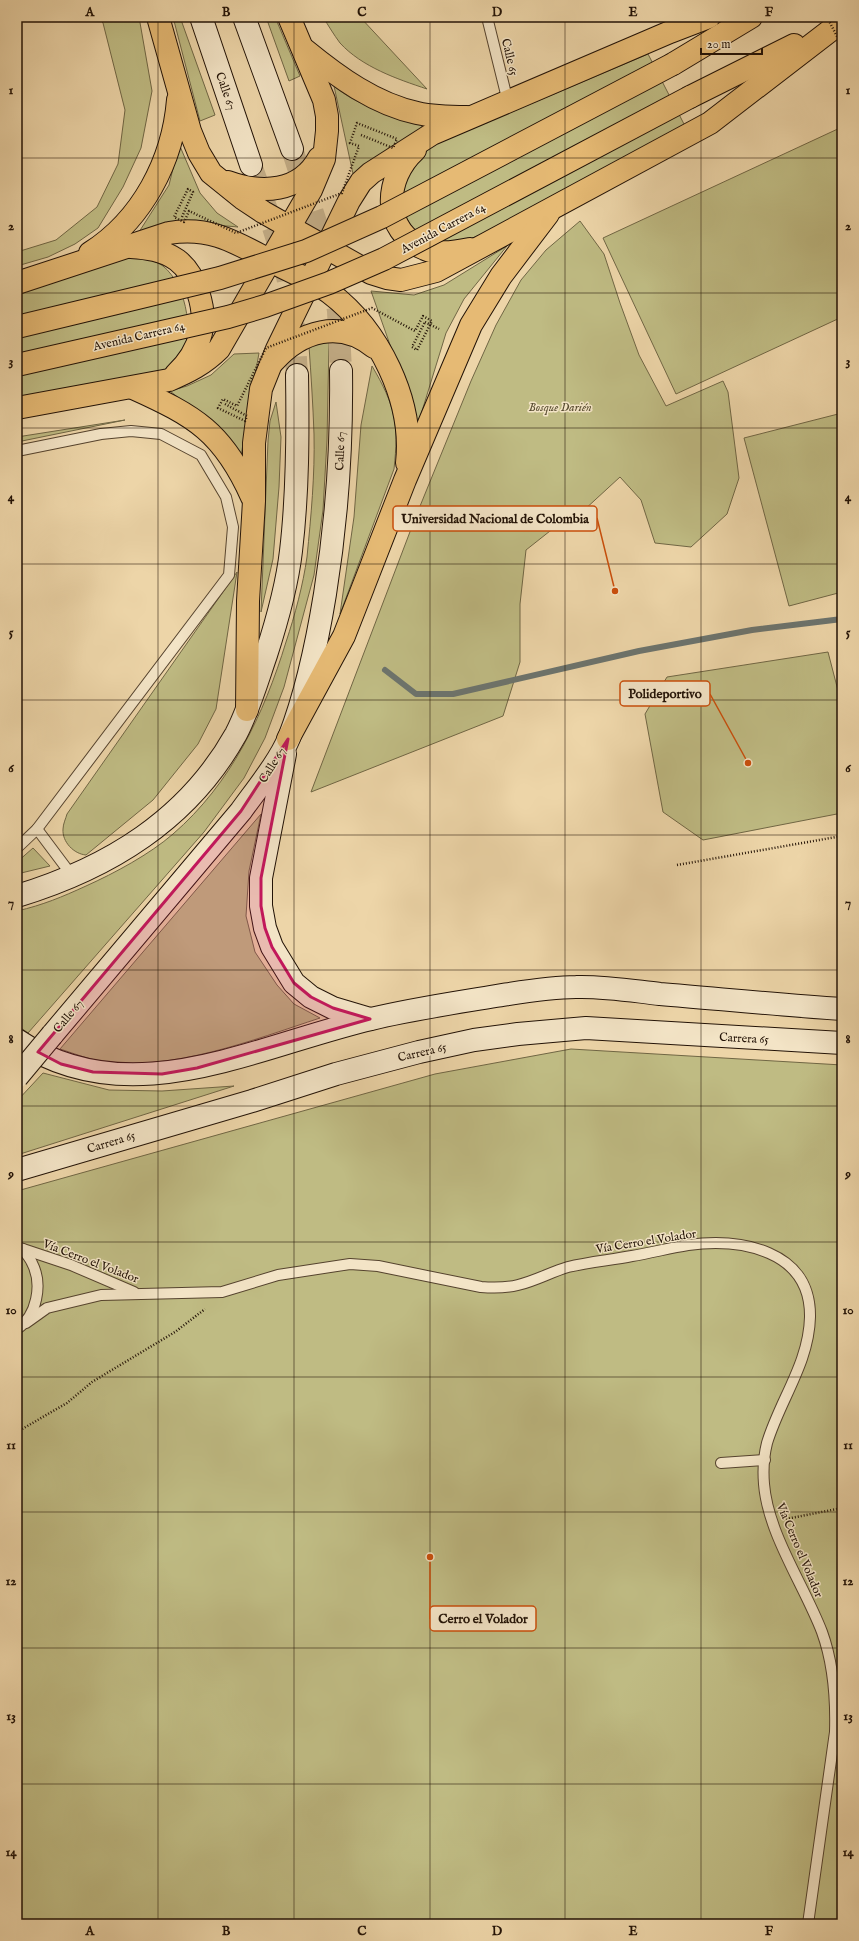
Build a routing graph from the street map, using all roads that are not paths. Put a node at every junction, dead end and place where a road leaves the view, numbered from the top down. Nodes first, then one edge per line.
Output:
1 (158, 17) edge
2 (201, 17) edge
3 (244, 17) edge
4 (289, 17) edge
5 (487, 17) edge
6 (710, 17) edge
7 (751, 17) edge
8 (836, 20) edge
9 (303, 48) junction
10 (179, 91) junction
11 (508, 102) junction
12 (474, 117) junction
13 (432, 134) junction
14 (327, 142) junction
15 (292, 149) tunnel mouth
16 (251, 165) tunnel mouth
17 (211, 173) junction
18 (553, 207) junction
19 (290, 228) junction
20 (129, 247) junction
21 (482, 247) junction
22 (326, 248) junction
23 (271, 262) junction
24 (70, 266) junction
25 (309, 282) junction
26 (17, 283) edge
27 (17, 328) edge
28 (380, 352) junction
29 (17, 365) edge
30 (268, 368) junction
31 (341, 371) tunnel mouth
32 (296, 375) tunnel mouth
33 (169, 380) junction
34 (133, 388) junction
35 (17, 408) edge
36 (17, 451) edge
37 (405, 480) junction
38 (254, 501) junction
39 (247, 710) junction
40 (288, 739) junction
41 (37, 829) junction
42 (17, 848) edge
43 (73, 877) junction
44 (17, 896) edge
45 (842, 1009) edge
46 (370, 1019) junction
47 (17, 1040) edge
48 (842, 1043) edge
49 (17, 1078) edge
50 (17, 1170) edge
51 (20, 1248) edge
52 (137, 1294) junction
53 (26, 1323) junction
54 (17, 1329) edge
55 (765, 1460) junction
56 (721, 1464) dead end
57 (808, 1924) edge

1 - 10 main road
2 - 16 main road, Calle 67
3 - 15 main road
4 - 9 main road
5 - 11 lane, Calle 65
6 - 11 main road
7 - 27 main road, bridge
8 - 18 main road
8 - 29 main road, Avenida Carrera 64, bridge
9 - 12 main road
9 - 14 main road
10 - 17 main road
10 - 24 main road
11 - 12 main road
12 - 13 main road
13 - 21 main road
13 - 22 main road
14 - 17 main road
14 - 19 main road
17 - 19 main road
18 - 21 main road
18 - 37 main road
19 - 22 main road
19 - 23 main road
20 - 23 main road
20 - 24 main road
20 - 33 main road
21 - 22 main road
22 - 25 main road
23 - 25 main road
23 - 33 main road
24 - 26 main road
25 - 28 main road
25 - 30 main road
28 - 30 main road
28 - 37 main road
30 - 38 main road
31 - 40 main road, Calle 67
32 - 39 main road
33 - 34 main road
34 - 35 main road
34 - 38 main road
36 - 41 lane
37 - 40 main road
38 - 39 main road
39 - 43 main road
40 - 46 main road
40 - 49 main road, Calle 67, bridge
41 - 42 lane
41 - 43 lane
43 - 44 main road
45 - 46 main road
46 - 47 main road
48 - 50 main road, Carrera 65
51 - 52 lane, Vía Cerro el Volador
51 - 53 lane
52 - 53 lane
52 - 55 lane, Vía Cerro el Volador
53 - 54 lane
55 - 56 lane
55 - 57 lane, Vía Cerro el Volador

